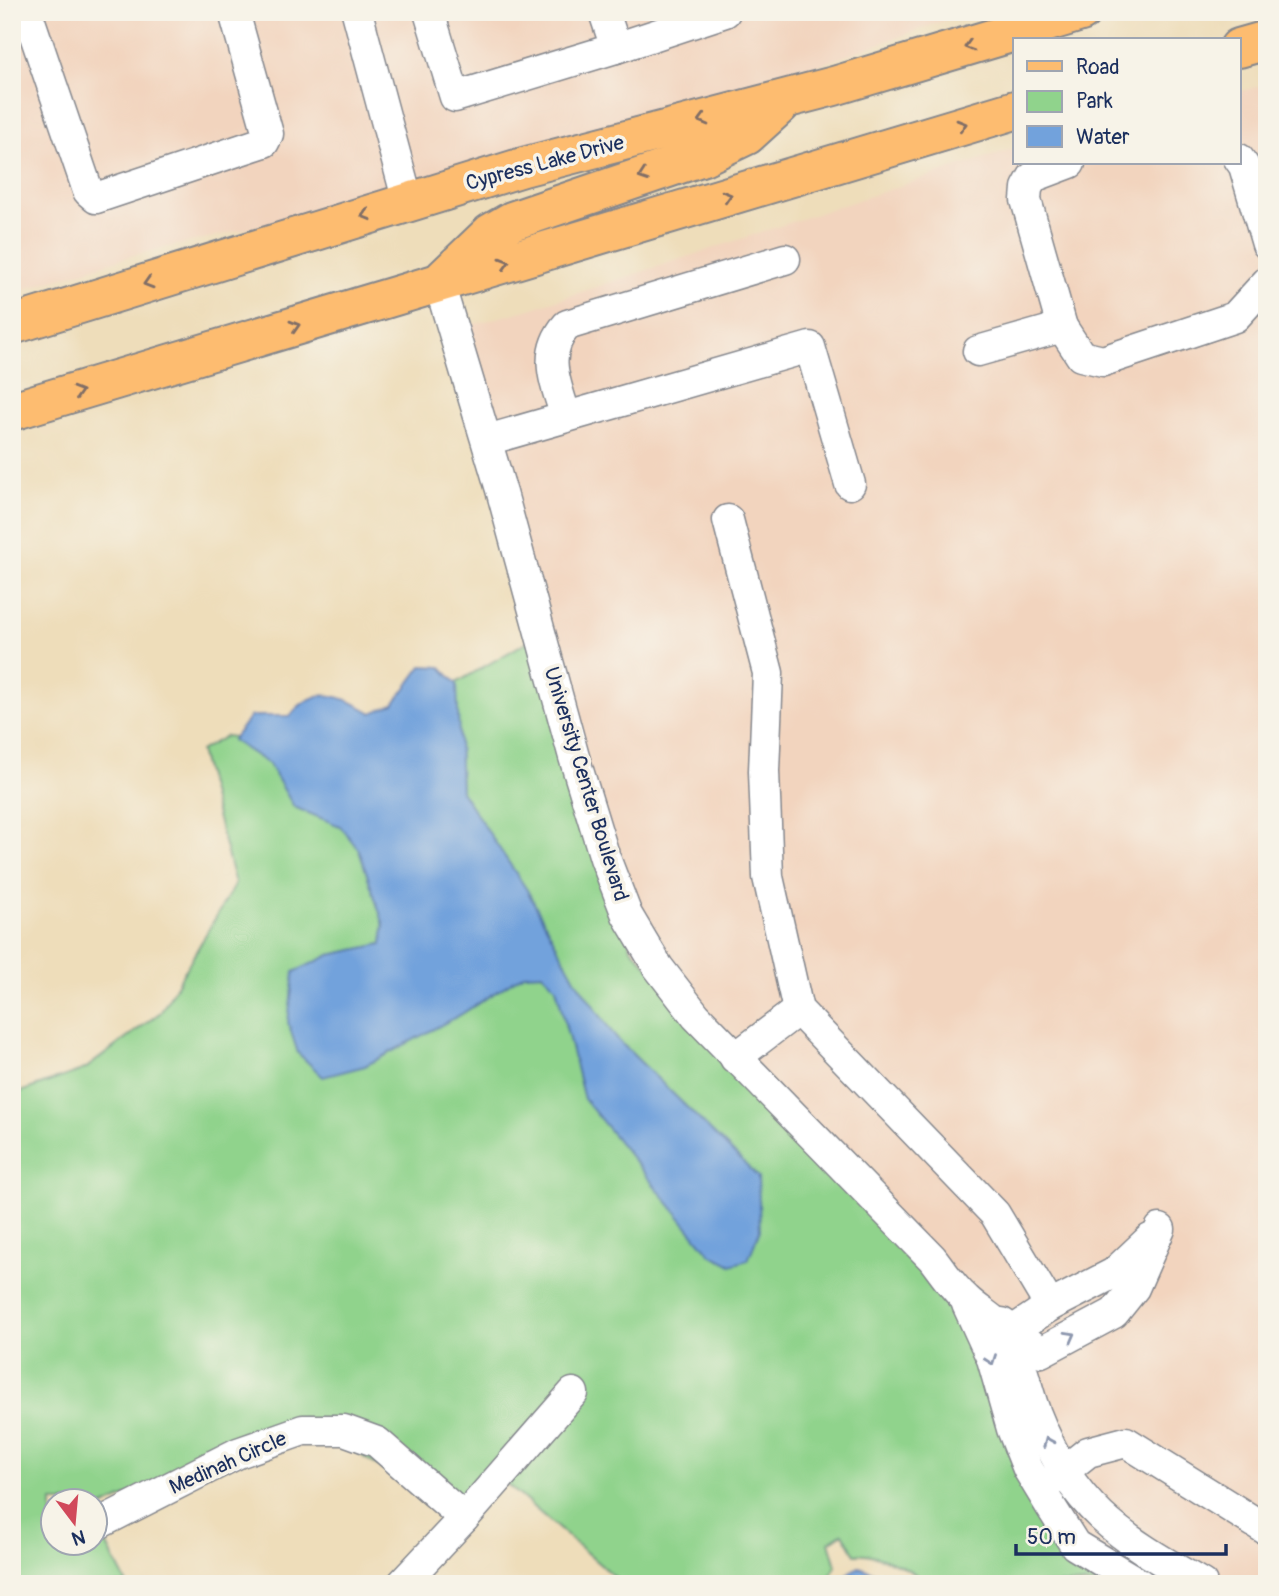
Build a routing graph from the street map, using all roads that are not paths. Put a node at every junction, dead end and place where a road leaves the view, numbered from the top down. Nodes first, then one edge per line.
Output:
1 (27, 12) edge
2 (234, 12) edge
3 (357, 12) edge
4 (429, 12) edge
5 (604, 12) edge
6 (725, 12) edge
7 (1081, 12) edge
8 (1267, 40) edge
9 (615, 48) junction
10 (1240, 48) edge
11 (786, 98) junction
12 (1013, 111) edge
13 (1240, 160) edge
14 (1067, 164) edge
15 (408, 202) junction
16 (1267, 244) edge
17 (785, 259) dead end
18 (1267, 282) edge
19 (439, 283) junction
20 (12, 325) edge
21 (1062, 327) junction
22 (978, 351) dead end
23 (12, 411) edge
24 (566, 417) junction
25 (487, 440) junction
26 (850, 484) dead end
27 (728, 520) dead end
28 (798, 1010) junction
29 (735, 1058) junction
30 (964, 1297) junction
31 (1050, 1306) junction
32 (1014, 1331) junction
33 (573, 1393) dead end
34 (1051, 1481) junction
35 (464, 1518) junction
36 (108, 1520) edge
37 (1267, 1530) edge
38 (402, 1584) edge
39 (1140, 1584) edge
40 (1202, 1584) edge

1 - 2 street
3 - 15 street
4 - 9 street
5 - 9 street
6 - 9 street
7 -> 11 main road, Cypress Lake Drive
8 - 10 main road
11 -> 15 main road, Cypress Lake Drive
11 -> 19 main road
19 -> 12 main road
13 - 16 street
14 - 21 street
15 -> 20 main road, Cypress Lake Drive
17 - 24 street
18 - 21 street
23 -> 19 main road
19 - 25 street, University Center Boulevard
21 - 22 street
24 - 25 street
24 - 26 street
25 - 29 street, University Center Boulevard
27 - 28 street
28 - 29 street
28 - 31 street
29 - 30 street, University Center Boulevard
30 - 32 street
30 - 34 street, University Center Boulevard
31 - 32 street
32 -> 31 street
33 - 35 street
34 - 37 street
34 - 39 street, University Center Boulevard
34 - 40 street, University Center Boulevard
35 - 36 street, Medinah Circle
35 - 38 street

